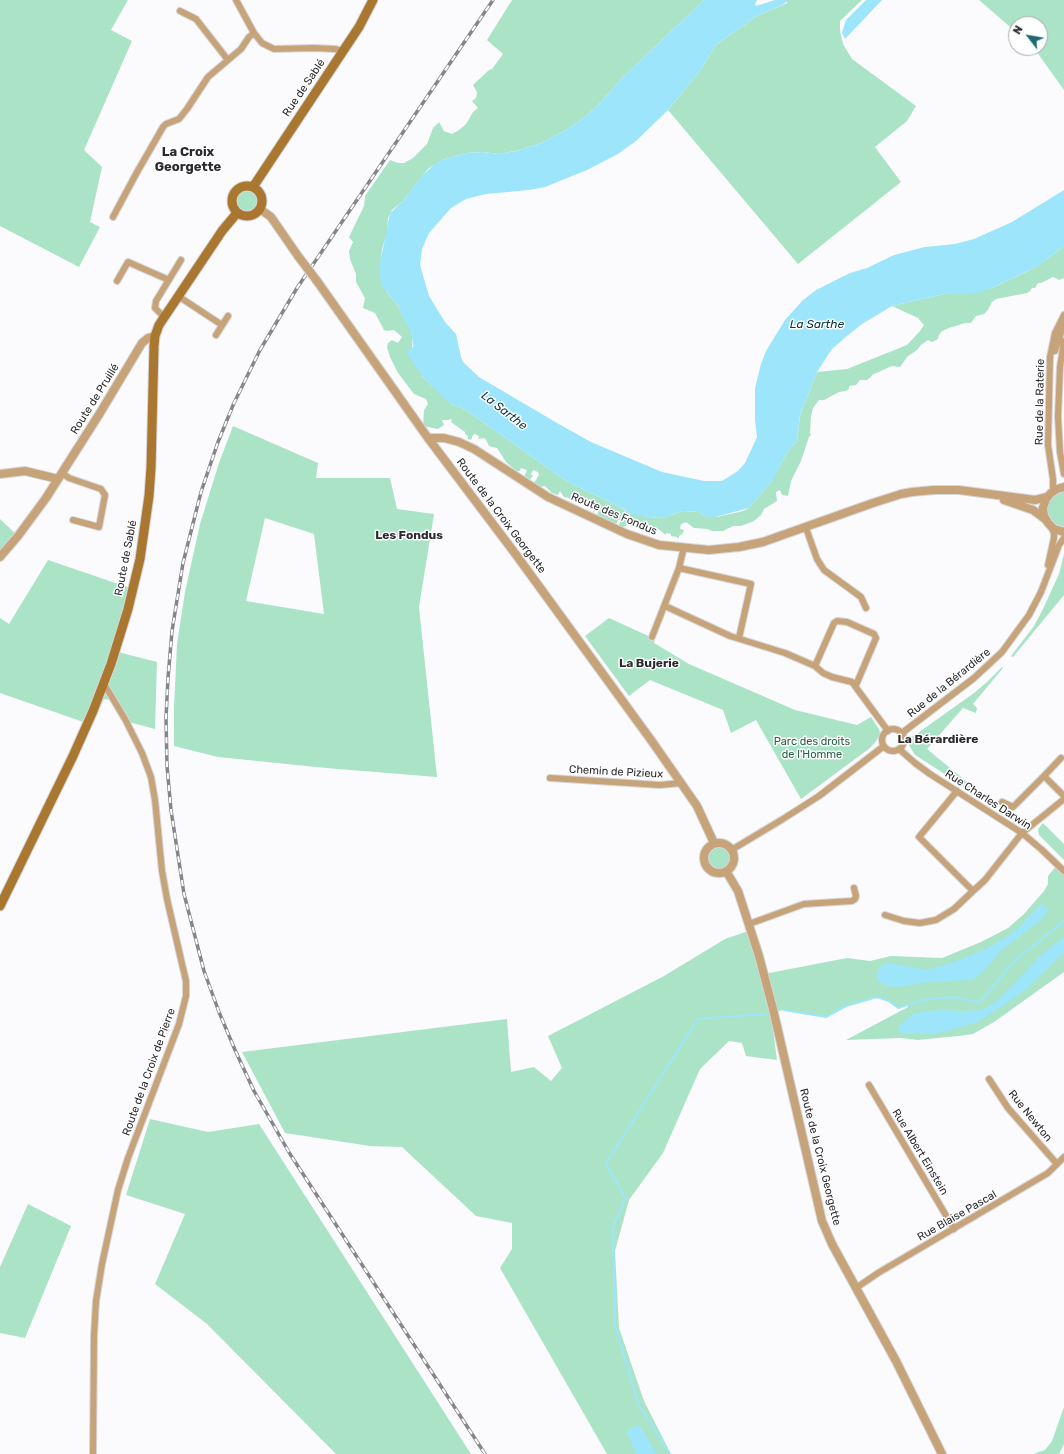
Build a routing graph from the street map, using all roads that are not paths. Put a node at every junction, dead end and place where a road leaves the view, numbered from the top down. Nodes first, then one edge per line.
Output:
1 (236, 0) edge
2 (373, 0) edge
3 (180, 11) dead end
4 (254, 33) junction
5 (343, 51) junction
6 (228, 60) junction
7 (253, 187) junction
8 (260, 210) junction
9 (237, 213) junction
10 (113, 217) dead end
11 (181, 260) dead end
12 (169, 280) junction
13 (117, 281) dead end
14 (178, 296) junction
15 (1064, 315) edge
16 (228, 316) dead end
17 (164, 317) junction
18 (1064, 324) edge
19 (222, 325) junction
20 (216, 335) dead end
21 (155, 336) junction
22 (1064, 341) edge
23 (1053, 356) dead end
24 (428, 438) junction
25 (0, 474) edge
26 (1064, 474) edge
27 (60, 476) junction
28 (1064, 487) edge
29 (982, 493) junction
30 (1050, 494) junction
31 (1045, 518) junction
32 (73, 520) dead end
33 (1051, 527) junction
34 (806, 528) junction
35 (1064, 532) edge
36 (1064, 538) edge
37 (684, 547) junction
38 (0, 557) edge
39 (679, 568) junction
40 (1044, 585) junction
41 (665, 606) junction
42 (866, 608) dead end
43 (652, 637) dead end
44 (738, 638) junction
45 (815, 666) junction
46 (104, 684) junction
47 (856, 686) junction
48 (888, 731) junction
49 (902, 734) junction
50 (884, 746) junction
51 (900, 749) junction
52 (1062, 758) dead end
53 (1044, 776) junction
54 (550, 778) dead end
55 (681, 783) junction
56 (957, 791) junction
57 (1064, 796) edge
58 (1064, 799) edge
59 (1002, 802) dead end
60 (1022, 833) junction
61 (714, 843) junction
62 (732, 849) junction
63 (726, 871) junction
64 (1064, 871) edge
65 (854, 888) dead end
66 (973, 891) junction
67 (0, 906) edge
68 (885, 915) dead end
69 (749, 924) junction
70 (989, 1079) dead end
71 (869, 1085) dead end
72 (1064, 1157) edge
73 (1057, 1164) junction
74 (954, 1229) junction
75 (856, 1288) junction
76 (93, 1454) edge
77 (942, 1454) edge

1 - 4 street
2 - 5 main road, Rue de Sablé
3 - 6 street
4 - 5 street
4 - 6 street
5 - 7 main road, Rue de Sablé
6 - 10 street
7 - 8 main road
7 - 9 main road
8 - 9 main road
8 - 24 street, Route de la Croix Georgette, bridge
9 - 14 main road, Route de Sablé
11 - 12 street
12 - 13 street
12 - 17 street
14 - 17 main road, Route de Sablé
14 - 19 street
15 - 30 street, Rue de la Raterie
16 - 19 street
17 - 21 main road, Route de Sablé
18 - 23 street, Rue de la Raterie
19 - 20 street
21 - 27 street, Route de Pruillé
21 - 46 main road, Route de Sablé
22 - 26 street, Rue de la Raterie
24 - 37 street, Route des Fondus
24 - 55 street, Route de la Croix Georgette
25 - 27 street
27 - 32 street
27 - 38 street, Route de Pruillé
28 - 30 street, Route des Fondus
29 - 30 street, Route des Fondus
29 - 31 street, Route des Fondus
29 - 34 street, Route des Fondus
30 - 31 street
31 - 33 street
33 - 35 street
33 - 40 street, Rue de la Bérardière
34 - 37 street, Route des Fondus
34 - 42 street
36 - 40 street, Rue de la Bérardière
37 - 39 street
39 - 41 street
39 - 44 street
40 - 49 street, Rue de la Bérardière
41 - 43 street
41 - 44 street
44 - 45 street
45 - 47 street
45 - 47 street
46 - 67 main road, Route de Sablé
46 - 76 street, Route de la Croix de Pierre
47 - 48 street
48 - 49 street
48 - 50 street
49 - 51 street
50 - 51 street
50 - 62 street
51 - 56 street, Rue Charles Darwin
52 - 53 street
53 - 57 street
53 - 59 street
54 - 55 street, Chemin de Pizieux
55 - 61 street, Route de la Croix Georgette
56 - 60 street, Rue Charles Darwin
56 - 66 street
58 - 60 street
60 - 64 street, Rue Charles Darwin
60 - 66 street
61 - 62 street
61 - 63 street
62 - 63 street
63 - 69 street, Route de la Croix Georgette
65 - 69 street
66 - 68 street
69 - 75 street, Route de la Croix Georgette
70 - 73 street, Rue Newton
71 - 74 street, Rue Albert Einstein
72 - 73 street, Rue Blaise Pascal
73 - 74 street, Rue Blaise Pascal
74 - 75 street, Rue Blaise Pascal
75 - 77 street, Route de la Croix Georgette

